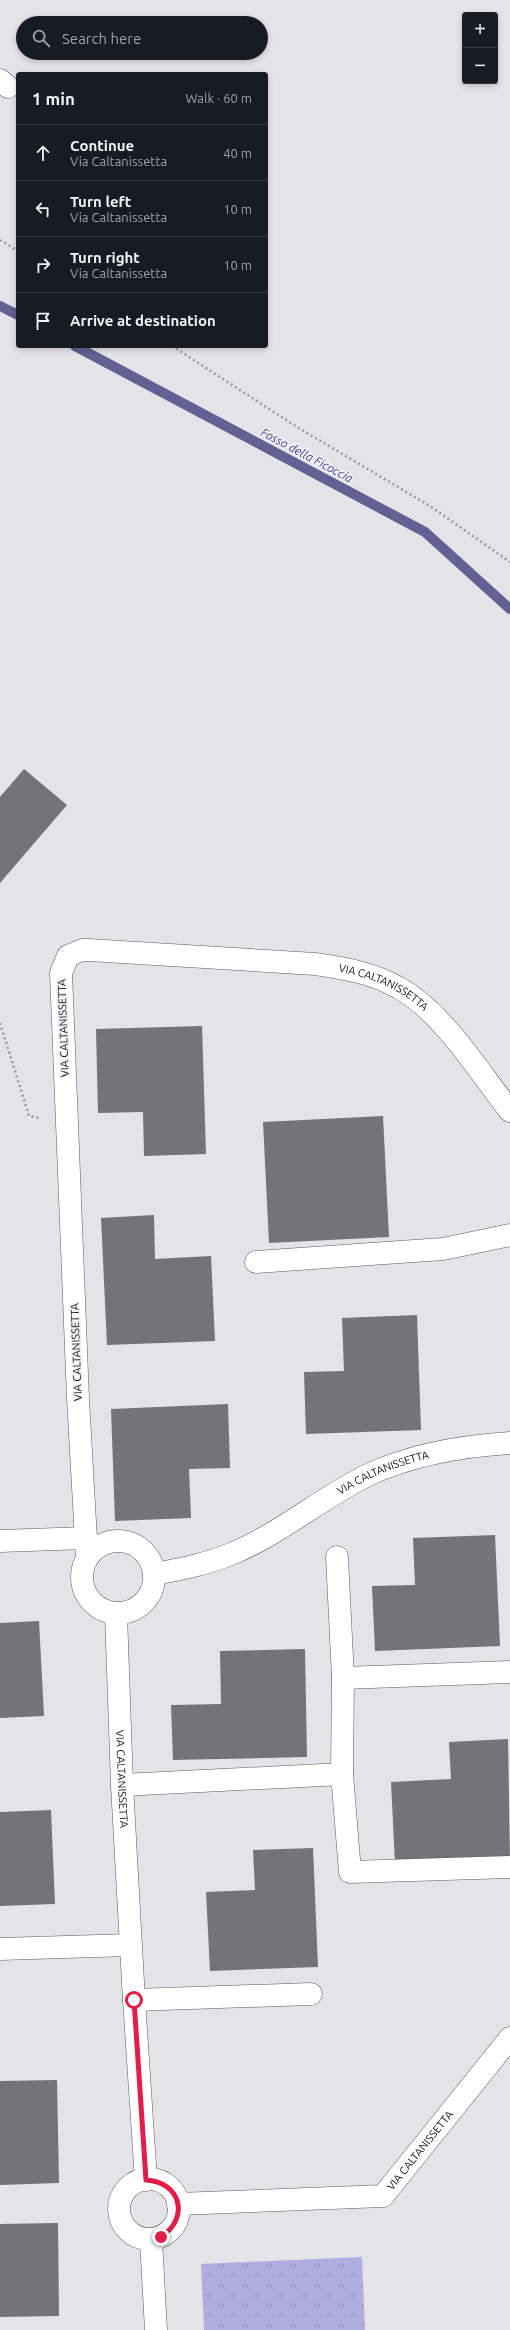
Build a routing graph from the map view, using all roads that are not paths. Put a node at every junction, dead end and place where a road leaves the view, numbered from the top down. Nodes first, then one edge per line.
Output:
1 (510, 1111) edge
2 (510, 1235) edge
3 (256, 1262) dead end
4 (510, 1443) edge
5 (0, 1541) edge
6 (86, 1547) junction
7 (337, 1557) dead end
8 (155, 1574) junction
9 (116, 1614) junction
10 (510, 1672) edge
11 (343, 1678) junction
12 (342, 1774) junction
13 (122, 1785) junction
14 (510, 1867) edge
15 (130, 1945) junction
16 (0, 1949) edge
17 (311, 1994) dead end
18 (134, 2000) junction
19 (510, 2038) edge
20 (146, 2180) junction
21 (178, 2204) junction
22 (151, 2240) junction
23 (156, 2330) edge

1 - 6 street, VIA CALTANISSETTA
2 - 3 street
4 - 8 street, VIA CALTANISSETTA
5 - 6 street
6 - 8 street
6 - 9 street
7 - 11 street
8 - 9 street
9 - 13 street, VIA CALTANISSETTA
10 - 11 street
11 - 12 street
12 - 13 street
12 - 14 street
13 - 15 street, VIA CALTANISSETTA
15 - 16 street
15 - 18 street, VIA CALTANISSETTA
17 - 18 street
18 - 20 street, VIA CALTANISSETTA
19 - 21 street, VIA CALTANISSETTA
20 - 21 street
20 - 22 street
21 - 22 street
22 - 23 street

